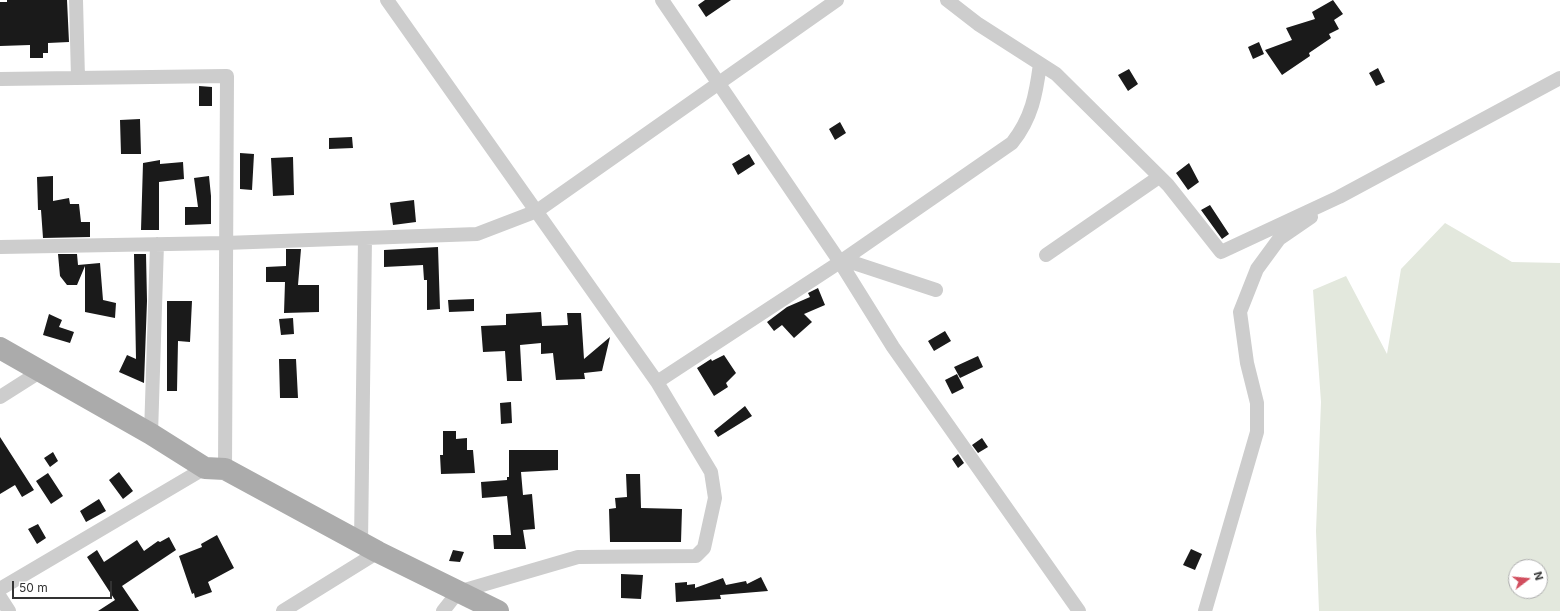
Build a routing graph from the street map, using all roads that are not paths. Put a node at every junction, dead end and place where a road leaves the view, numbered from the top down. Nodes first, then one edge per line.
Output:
1 (76, 0) edge
2 (387, 0) edge
3 (662, 0) edge
4 (837, 0) edge
5 (947, 0) edge
6 (1040, 64) junction
7 (78, 78) junction
8 (1560, 78) edge
9 (0, 79) edge
10 (719, 85) junction
11 (1159, 177) junction
12 (1339, 196) junction
13 (537, 212) junction
14 (365, 238) junction
15 (226, 243) junction
16 (157, 244) junction
17 (0, 247) edge
18 (1046, 255) dead end
19 (840, 262) junction
20 (936, 290) dead end
21 (0, 348) edge
22 (41, 372) junction
23 (657, 382) junction
24 (0, 397) edge
25 (151, 434) junction
26 (215, 468) junction
27 (370, 547) junction
28 (0, 589) edge
29 (458, 592) junction
30 (0, 596) edge
31 (9, 611) edge
32 (283, 611) edge
33 (443, 611) edge
34 (498, 611) edge
35 (1079, 611) edge
36 (1205, 611) edge

1 - 7 street
2 - 13 street
3 - 10 street
4 - 10 street
5 - 6 street
6 - 11 street
6 - 19 street
7 - 9 street
7 - 15 street
8 - 12 street
10 - 13 street
10 - 19 street
11 - 12 street
11 - 18 street
12 - 36 street
13 - 14 street
13 - 23 street
14 - 15 street
14 - 27 street
15 - 16 street
15 - 26 street
16 - 17 street
16 - 25 street
19 - 20 street
19 - 23 street
19 - 35 street
21 - 22 main road
22 - 24 street
22 - 25 main road
23 - 29 street
25 - 26 main road
26 - 27 main road
26 - 28 street
27 - 29 main road
27 - 32 street
29 - 33 street
29 - 34 main road
30 - 31 street

